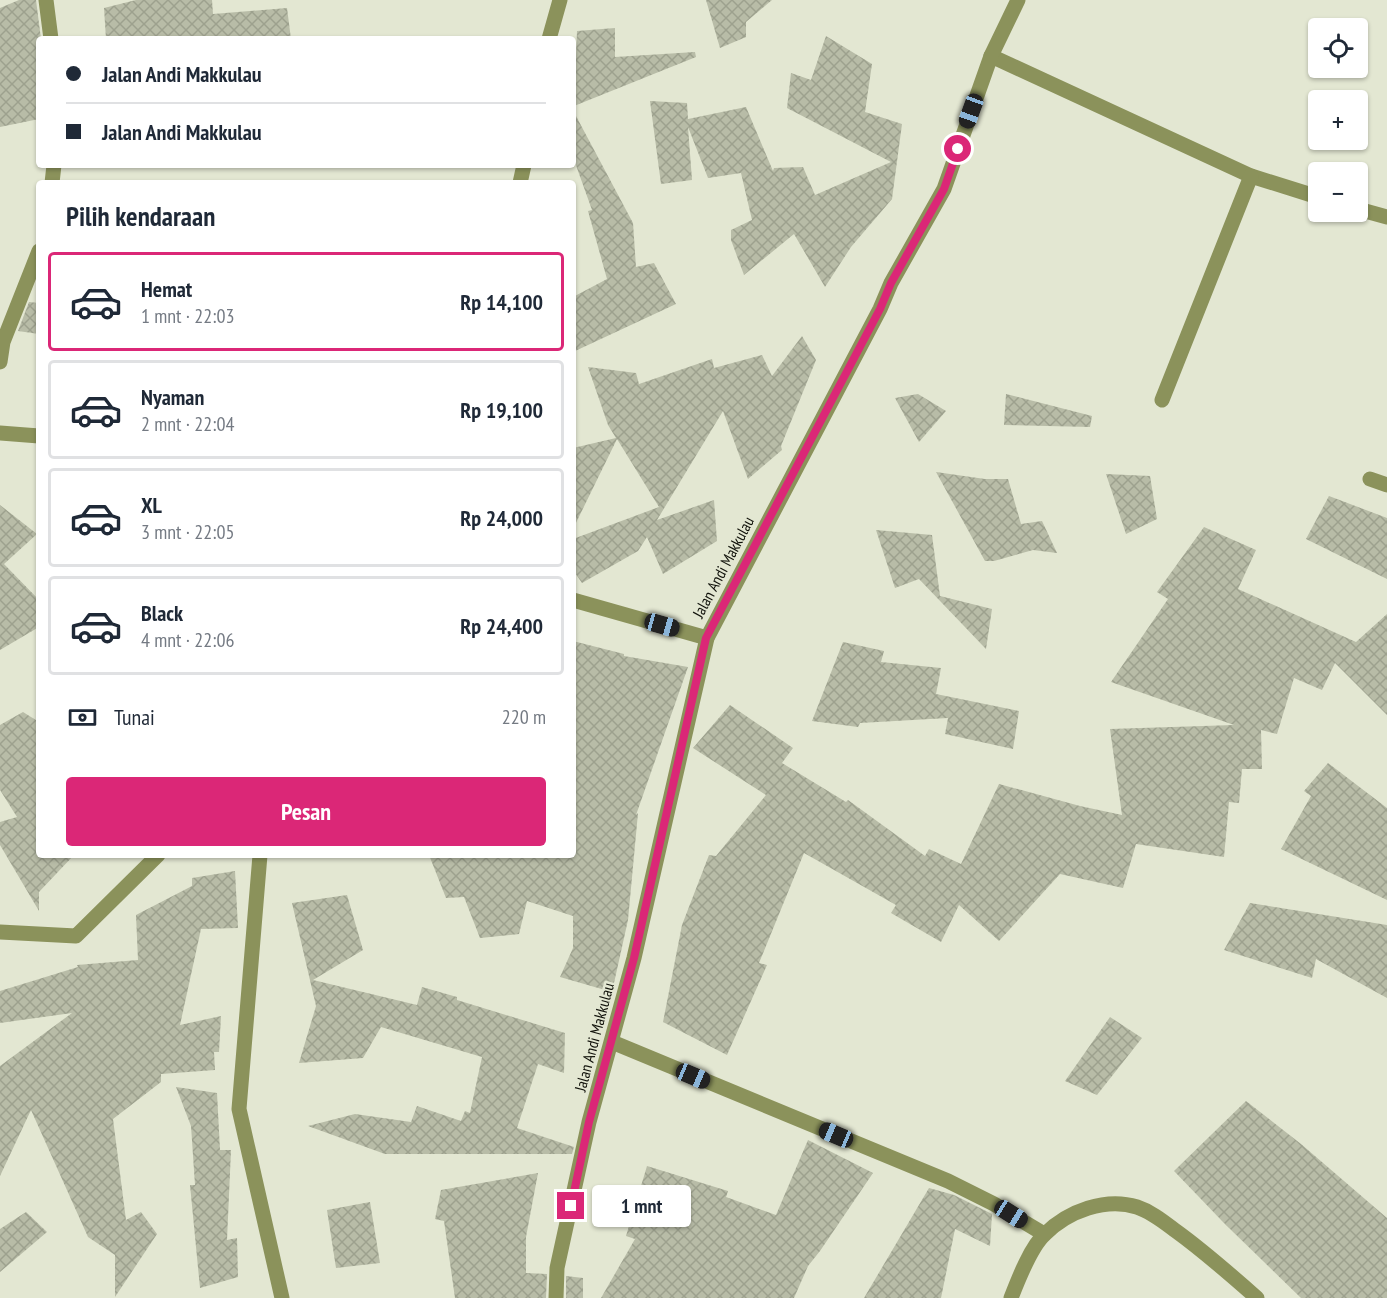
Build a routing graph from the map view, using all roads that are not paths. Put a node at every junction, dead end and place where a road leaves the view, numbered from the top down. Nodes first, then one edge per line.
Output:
1 (46, 0) edge
2 (560, 0) edge
3 (1018, 0) edge
4 (51, 36) edge
5 (550, 36) edge
6 (991, 56) junction
7 (1251, 176) junction
8 (1308, 194) edge
9 (1368, 211) edge
10 (1387, 217) edge
11 (36, 259) edge
12 (0, 362) edge
13 (1162, 400) dead end
14 (0, 433) edge
15 (36, 436) edge
16 (1370, 479) dead end
17 (1387, 486) edge
18 (576, 601) edge
19 (706, 638) junction
20 (155, 858) edge
21 (260, 858) edge
22 (0, 932) edge
23 (612, 1042) junction
24 (1044, 1234) junction
25 (282, 1298) edge
26 (556, 1298) edge
27 (1011, 1298) edge
28 (1257, 1298) edge

1 - 4 street
2 - 5 street
3 - 6 street, Jalan Andi Makkulau
6 - 7 street
6 - 19 street, Jalan Andi Makkulau
7 - 8 street
7 - 13 street
9 - 10 street
11 - 12 street
14 - 15 street
16 - 17 street
18 - 19 street
19 - 23 street, Jalan Andi Makkulau
20 - 22 street
21 - 25 street
23 - 24 street
23 - 26 street, Jalan Andi Makkulau
24 - 27 street
24 - 28 street

